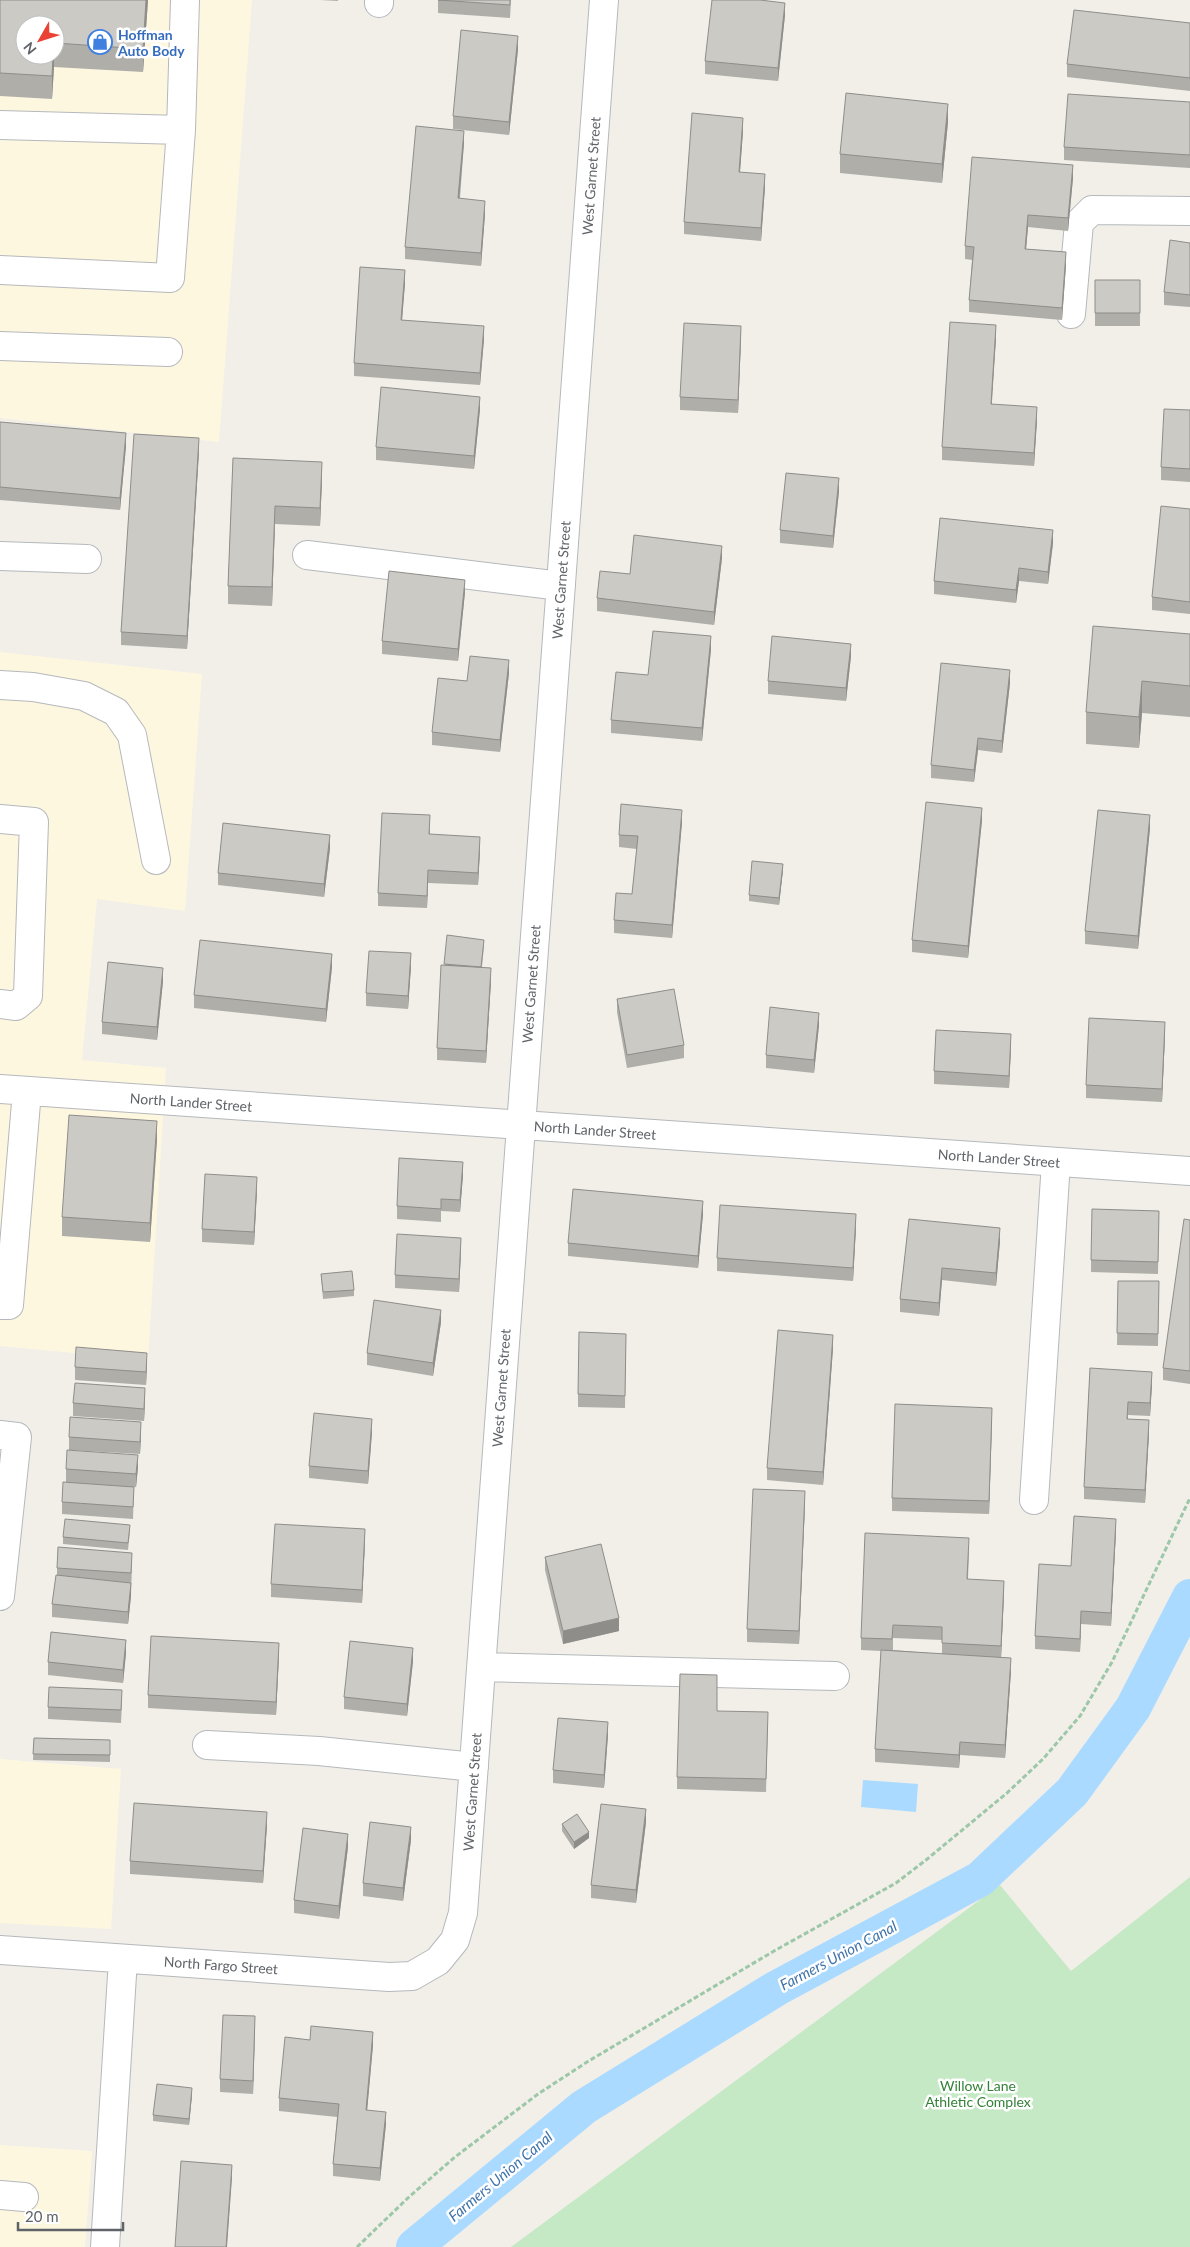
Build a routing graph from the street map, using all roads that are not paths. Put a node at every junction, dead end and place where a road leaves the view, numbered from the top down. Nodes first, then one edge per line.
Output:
1 (185, 0) edge
2 (604, 0) edge
3 (0, 124) edge
4 (181, 130) junction
5 (1190, 211) edge
6 (0, 270) edge
7 (1071, 314) dead end
8 (0, 346) edge
9 (168, 352) dead end
10 (308, 555) dead end
11 (0, 556) edge
12 (86, 558) dead end
13 (560, 586) junction
14 (0, 685) edge
15 (0, 819) edge
16 (156, 860) dead end
17 (0, 1004) edge
18 (0, 1089) edge
19 (27, 1091) junction
20 (521, 1125) junction
21 (1056, 1162) junction
22 (1190, 1171) edge
23 (0, 1305) edge
24 (0, 1435) edge
25 (1034, 1500) dead end
26 (0, 1596) edge
27 (481, 1667) junction
28 (835, 1676) dead end
29 (206, 1745) dead end
30 (474, 1767) junction
31 (0, 1950) edge
32 (123, 1958) junction
33 (438, 1961) joint
34 (105, 2247) edge

1 - 4 street
2 - 13 street, West Garnet Street
3 - 4 street
4 - 6 street
5 - 7 street
8 - 9 street
10 - 13 street
11 - 12 street
13 - 20 street, West Garnet Street
14 - 16 street
15 - 17 street
18 - 19 street, North Lander Street
19 - 20 street, North Lander Street
19 - 23 street
20 - 21 street, North Lander Street
20 - 27 street, West Garnet Street
21 - 22 street, North Lander Street
21 - 25 street
24 - 26 street
27 - 28 street
27 - 30 street, West Garnet Street
29 - 30 street
30 - 33 street, West Garnet Street
31 - 32 street, North Fargo Street
32 - 33 street, North Fargo Street
32 - 34 street

